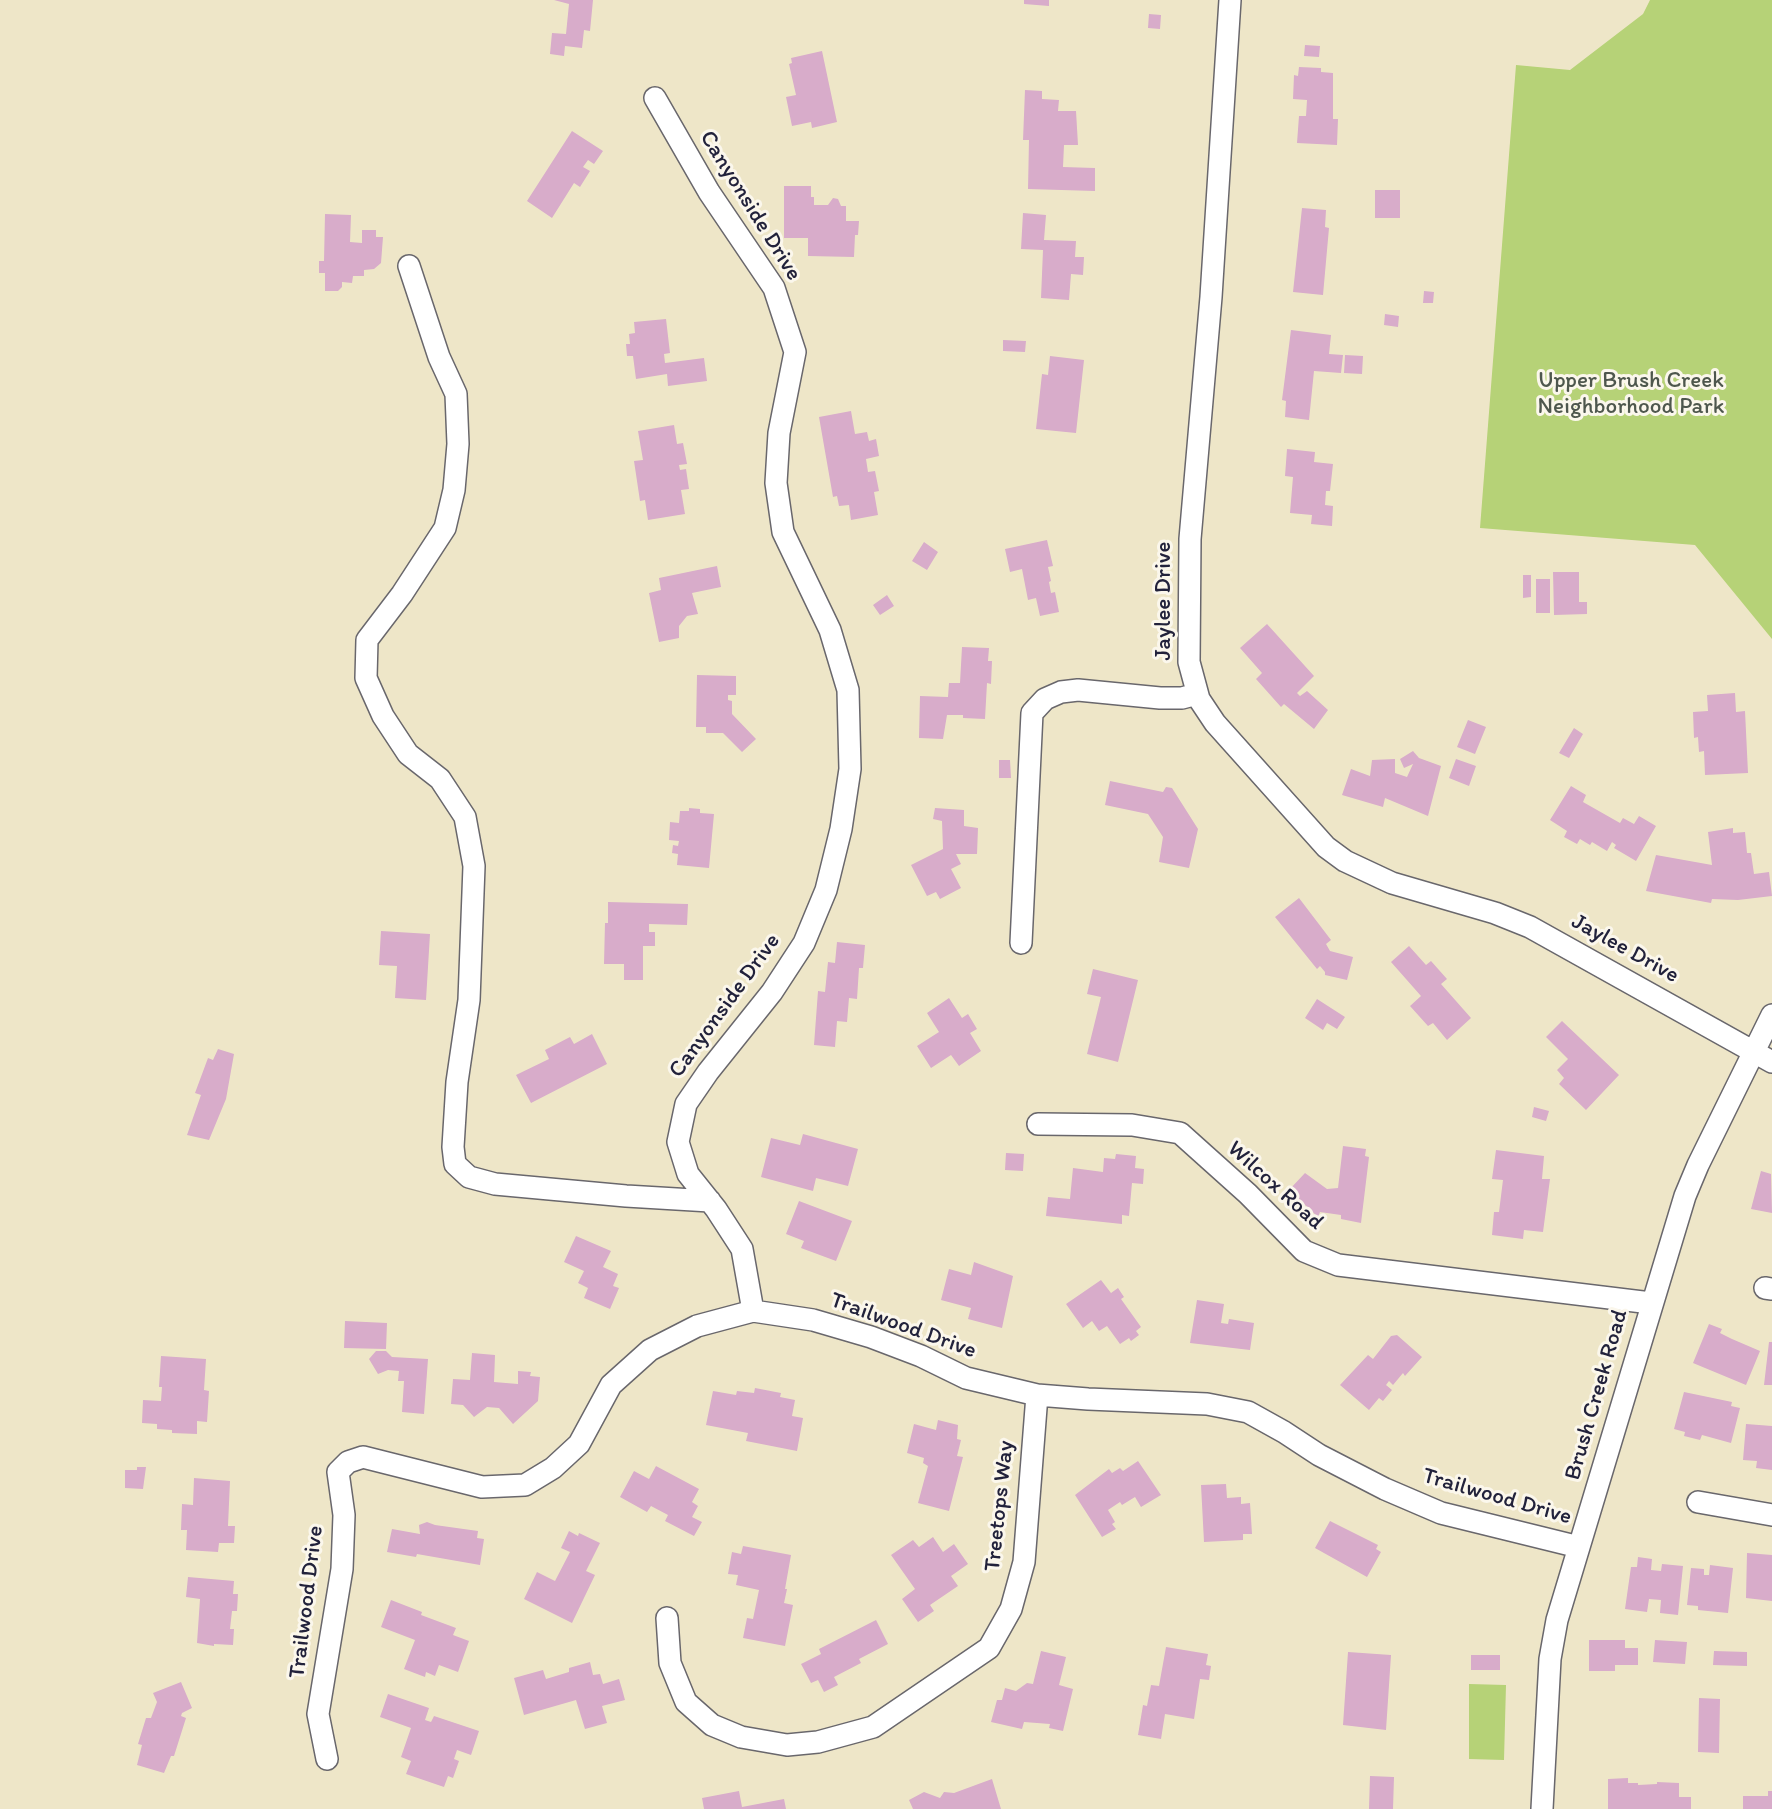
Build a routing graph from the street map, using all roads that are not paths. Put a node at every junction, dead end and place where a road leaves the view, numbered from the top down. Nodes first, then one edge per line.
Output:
1 (1230, 0) edge
2 (655, 98) dead end
3 (409, 266) dead end
4 (1197, 694) junction
5 (1021, 943) dead end
6 (1772, 1015) edge
7 (1753, 1052) junction
8 (1772, 1062) edge
9 (1038, 1124) dead end
10 (710, 1201) junction
11 (1651, 1303) junction
12 (753, 1311) junction
13 (1037, 1395) junction
14 (1698, 1503) dead end
15 (1772, 1515) edge
16 (1579, 1547) junction
17 (667, 1618) dead end
18 (327, 1759) dead end
19 (1542, 1809) edge

1 - 4 street, Jaylee Drive
2 - 10 street, Canyonside Drive
3 - 10 street
4 - 5 street
4 - 7 street, Jaylee Drive
6 - 7 street, Brush Creek Road
7 - 8 street, Jaylee Drive
7 - 11 street, Brush Creek Road
9 - 11 street, Wilcox Road
10 - 12 street, Canyonside Drive
11 - 16 street, Brush Creek Road
12 - 13 street, Trailwood Drive
12 - 18 street, Trailwood Drive
13 - 16 street, Trailwood Drive
13 - 17 street, Treetops Way
14 - 15 street
16 - 19 street, Brush Creek Road

